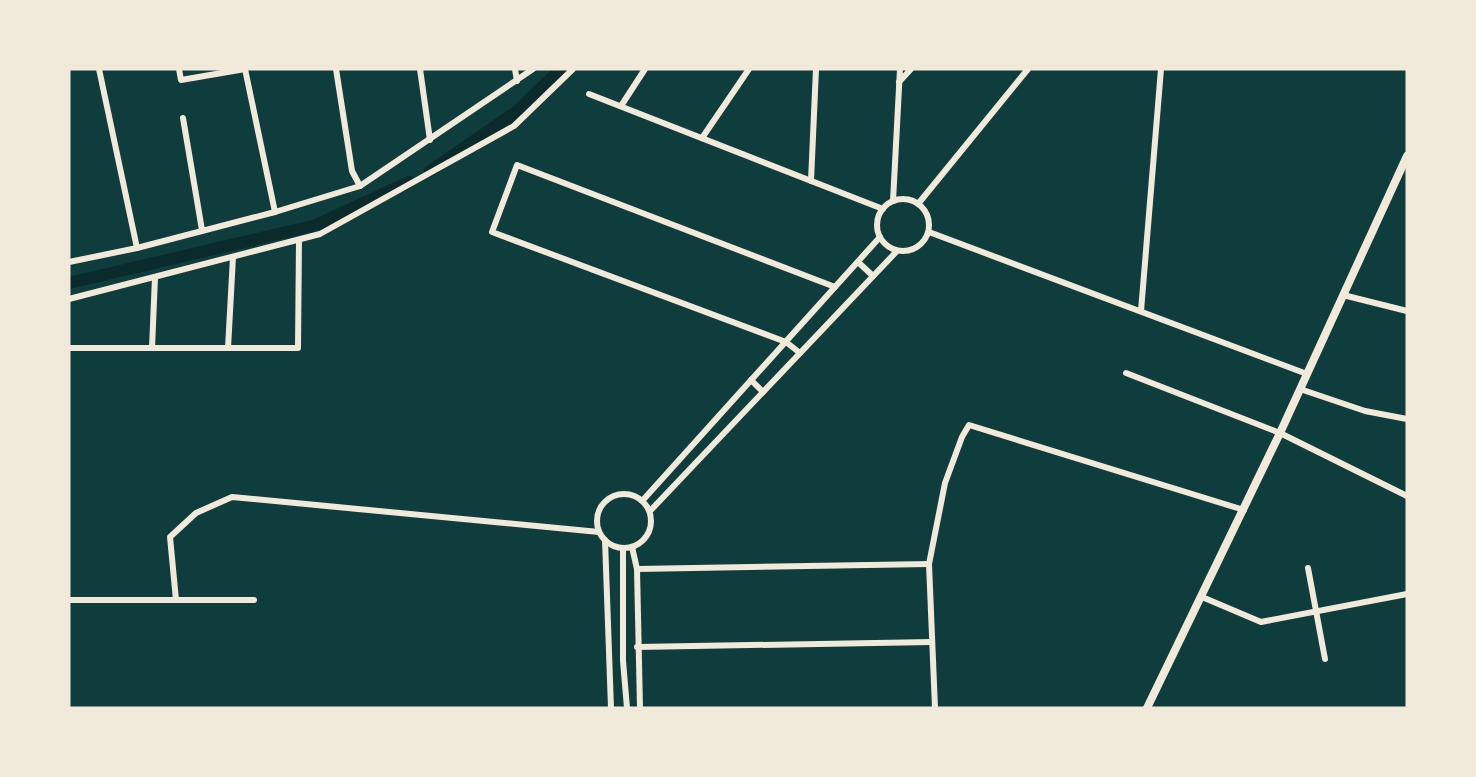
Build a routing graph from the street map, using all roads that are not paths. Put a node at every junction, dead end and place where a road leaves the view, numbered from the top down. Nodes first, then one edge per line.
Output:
1 (99, 69) edge
2 (179, 69) edge
3 (336, 69) edge
4 (420, 69) edge
5 (515, 69) edge
6 (533, 69) edge
7 (573, 69) edge
8 (645, 69) edge
9 (749, 69) edge
10 (816, 69) edge
11 (900, 69) edge
12 (911, 69) edge
13 (1028, 69) edge
14 (1161, 69) edge
15 (517, 81) junction
16 (899, 83) junction
17 (590, 94) dead end
18 (621, 106) junction
19 (183, 118) dead end
20 (702, 138) junction
21 (430, 140) junction
22 (1407, 156) edge
23 (1403, 172) edge
24 (811, 181) junction
25 (360, 186) junction
26 (893, 201) junction
27 (918, 204) junction
28 (883, 209) junction
29 (275, 212) junction
30 (202, 230) junction
31 (929, 232) junction
32 (880, 237) junction
33 (299, 240) junction
34 (137, 248) junction
35 (897, 251) junction
36 (233, 257) junction
37 (69, 262) edge
38 (858, 262) junction
39 (873, 276) junction
40 (155, 277) junction
41 (835, 287) junction
42 (1343, 296) junction
43 (69, 299) edge
44 (1140, 311) junction
45 (1407, 311) edge
46 (786, 342) junction
47 (69, 348) edge
48 (152, 348) junction
49 (228, 348) junction
50 (800, 353) junction
51 (1126, 373) dead end
52 (1307, 374) junction
53 (751, 380) junction
54 (1300, 389) junction
55 (763, 392) junction
56 (1407, 419) edge
57 (707, 429) junction
58 (1280, 433) junction
59 (718, 439) junction
60 (1407, 496) edge
61 (643, 500) junction
62 (1244, 510) junction
63 (650, 511) junction
64 (599, 532) junction
65 (605, 540) junction
66 (632, 547) junction
67 (623, 548) junction
68 (929, 564) junction
69 (1308, 568) dead end
70 (637, 569) junction
71 (1407, 594) edge
72 (1202, 597) junction
73 (69, 600) edge
74 (176, 600) junction
75 (254, 600) dead end
76 (1315, 611) junction
77 (932, 642) junction
78 (637, 647) junction
79 (1325, 659) dead end
80 (623, 661) junction
81 (609, 662) junction
82 (611, 708) edge
83 (627, 708) edge
84 (640, 708) edge
85 (935, 708) edge
86 (1147, 708) edge

1 - 34 street
2 - 29 street
3 - 25 street
4 - 21 street
5 - 15 street
6 - 15 street
7 - 33 street
8 - 18 street
9 - 20 street
10 - 24 street
11 - 16 street
12 - 16 street
13 - 27 street
14 - 44 street
15 - 21 street
16 - 26 street
17 - 18 street
18 - 20 street
19 - 30 street
20 - 24 street
21 - 25 street
22 - 23 street
23 - 42 street
24 - 28 street
25 - 29 street
26 - 27 street
26 - 28 street
27 - 31 street
28 - 32 street
29 - 30 street
30 - 34 street
31 - 35 street
31 - 44 street
32 - 35 street
32 - 38 street
33 - 36 street
33 - 49 street
34 - 37 street
35 - 39 street
36 - 40 street
36 - 49 street
38 - 39 street
38 - 41 street
39 - 50 street
40 - 43 street
40 - 48 street
41 - 46 street
41 - 46 street
42 - 45 street
42 - 52 street
44 - 52 street
46 - 50 street
46 - 53 street
47 - 48 street
48 - 49 street
50 - 55 street
51 - 58 street
52 - 54 street
53 - 55 street
53 - 57 street
54 - 56 street
54 - 58 street
55 - 59 street
57 - 59 street
57 - 61 street
58 - 60 street
58 - 62 street
59 - 63 street
61 - 63 street
61 - 64 street
62 - 68 street
62 - 72 street
63 - 66 street
64 - 65 street
64 - 74 street
65 - 67 street
65 - 81 street
66 - 67 street
66 - 70 street
67 - 80 street
68 - 70 street
68 - 77 street
69 - 76 street
70 - 78 street
71 - 76 street
72 - 76 street
72 - 86 street
73 - 74 street
74 - 75 street
76 - 79 street
77 - 78 street
77 - 85 street
78 - 84 street
80 - 81 street
80 - 83 street
81 - 82 street

